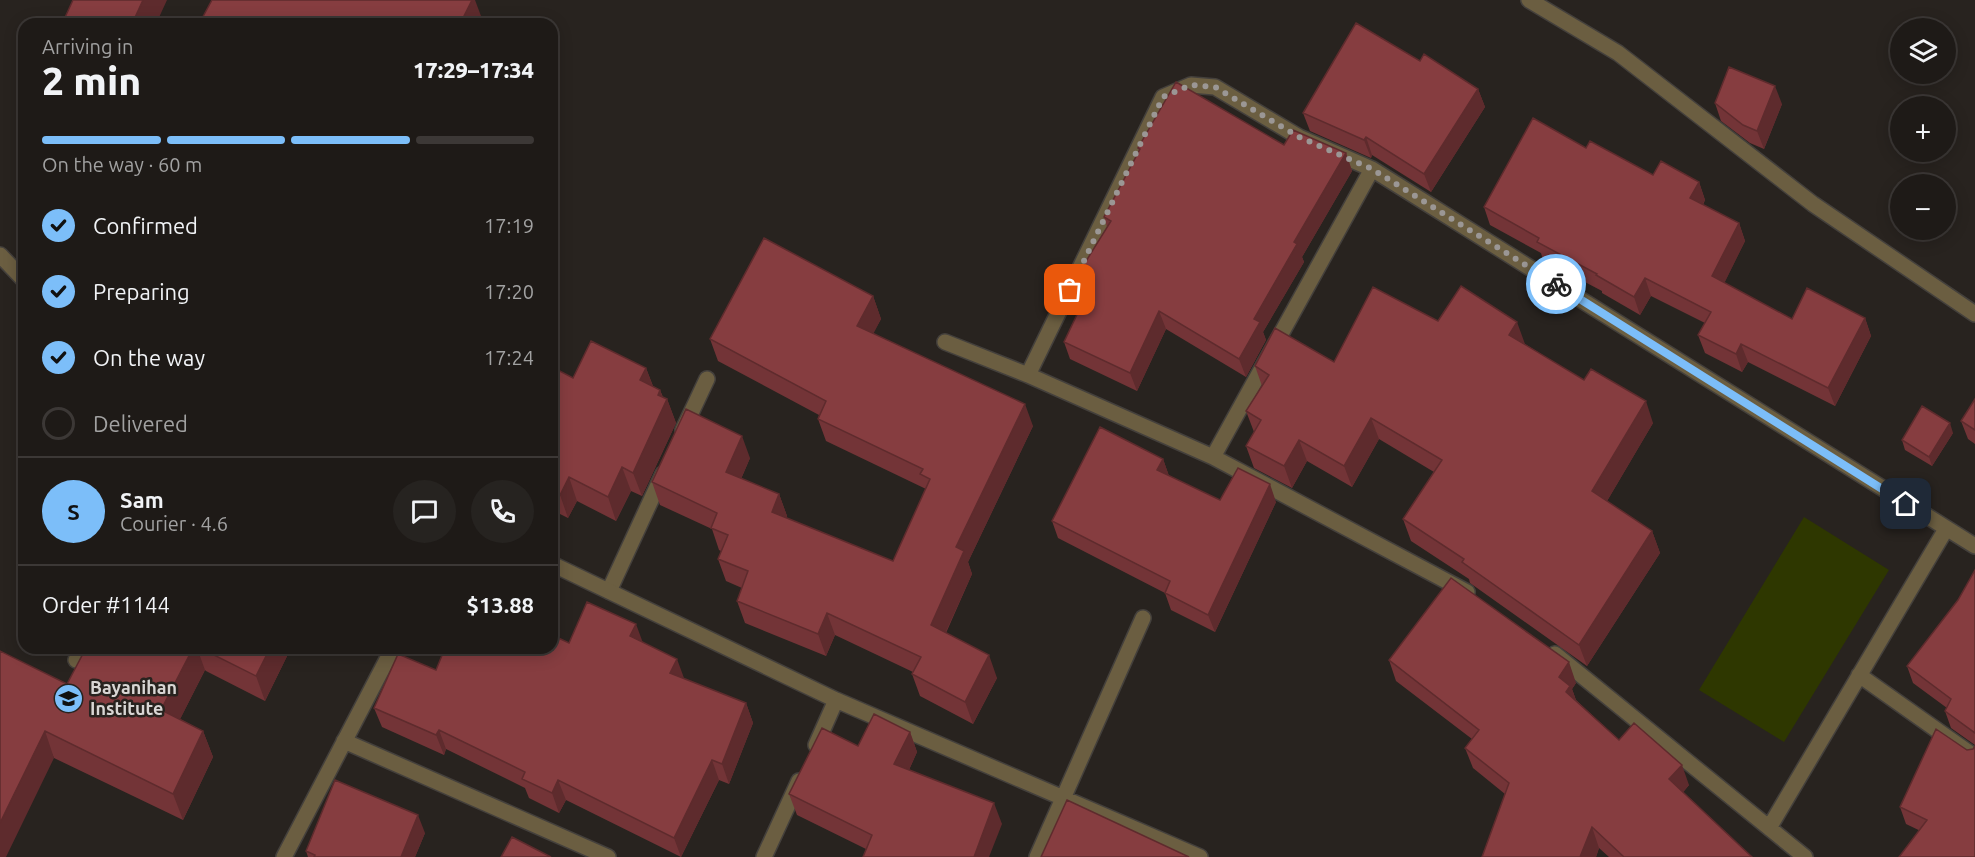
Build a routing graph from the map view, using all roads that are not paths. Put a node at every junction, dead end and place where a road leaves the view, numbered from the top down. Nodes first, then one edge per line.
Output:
1 (1529, 0) edge
2 (1372, 169) junction
3 (0, 255) edge
4 (18, 274) edge
5 (1975, 314) edge
6 (945, 342) dead end
7 (1028, 375) junction
8 (707, 379) dead end
9 (678, 442) edge
10 (1213, 457) junction
11 (668, 464) edge
12 (1946, 529) junction
13 (1975, 546) edge
14 (558, 567) edge
15 (609, 591) junction
16 (1481, 603) edge
17 (1143, 618) dead end
18 (1546, 648) edge
19 (390, 654) edge
20 (1859, 675) junction
21 (836, 700) junction
22 (344, 741) junction
23 (1975, 757) edge
24 (1064, 798) junction
25 (1769, 828) junction
26 (284, 857) edge
27 (608, 857) edge
28 (764, 857) edge
29 (1036, 857) edge
30 (1200, 857) edge
31 (1805, 857) edge

1 - 5 street
2 - 7 street
2 - 10 street
2 - 12 street
3 - 4 street
6 - 7 street
7 - 10 street
8 - 9 street
10 - 16 street
11 - 15 street
12 - 13 street
12 - 20 street
14 - 15 street
15 - 21 street
17 - 24 street
18 - 25 street
19 - 22 street
20 - 23 street
20 - 25 street
21 - 24 street
21 - 28 street
22 - 26 street
22 - 27 street
24 - 29 street
24 - 30 street
25 - 31 street

